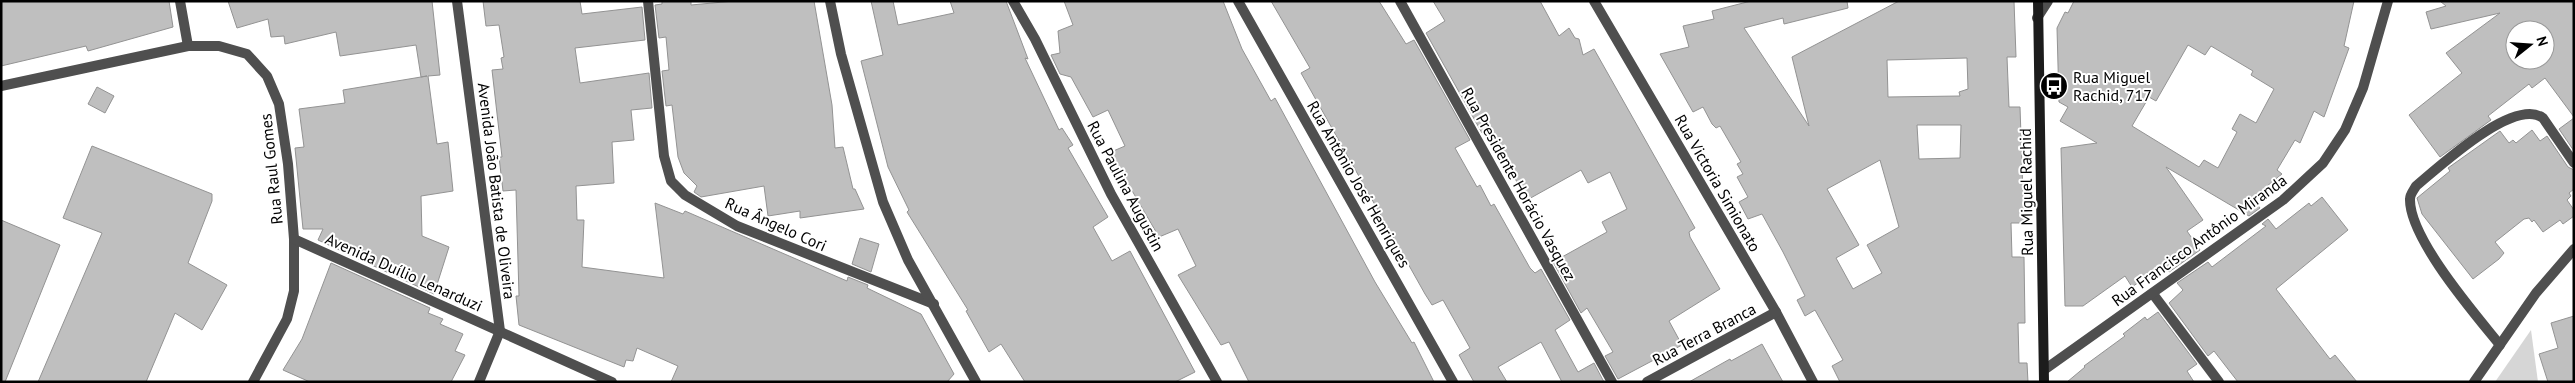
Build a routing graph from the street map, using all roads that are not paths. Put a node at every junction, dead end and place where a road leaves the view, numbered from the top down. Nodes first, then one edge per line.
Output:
1 (180, 1) edge
2 (457, 1) edge
3 (648, 1) edge
4 (830, 1) edge
5 (1013, 1) edge
6 (1238, 1) edge
7 (1400, 1) edge
8 (1594, 1) edge
9 (2038, 1) edge
10 (2048, 1) edge
11 (2388, 1) edge
12 (2037, 18) junction
13 (188, 46) junction
14 (1, 86) edge
15 (2574, 163) edge
16 (294, 239) junction
17 (2574, 249) edge
18 (2153, 294) junction
19 (934, 304) junction
20 (1776, 312) junction
21 (500, 331) junction
22 (2500, 345) junction
23 (2044, 370) junction
24 (253, 382) edge
25 (479, 382) edge
26 (612, 382) edge
27 (976, 382) edge
28 (1217, 382) edge
29 (1453, 382) edge
30 (1612, 382) edge
31 (1647, 382) edge
32 (1813, 382) edge
33 (2044, 382) edge
34 (2219, 382) edge
35 (2474, 382) edge

1 - 13 street
2 - 21 street, Avenida João Batista de Oliveira
3 - 19 street, Rua Ângelo Cori
4 - 19 street
5 - 28 street, Rua Paulina Augustin
6 - 29 street, Rua Antônio José Henriques
7 - 30 street, Rua Presidente Horácio Vasquez
8 - 20 street, Rua Victoria Simionato
9 - 12 main road, Rua Miguel Rachid
10 - 12 street
11 - 18 street, Rua Francisco Antônio Miranda
12 - 23 main road, Rua Miguel Rachid
13 - 14 street, Rua Raul Gomes
13 - 16 street, Rua Raul Gomes
15 - 22 street
16 - 21 street, Avenida Duílio Lenarduzi
16 - 24 street, Rua Raul Gomes
17 - 22 street
18 - 23 street, Rua Francisco Antônio Miranda
18 - 34 street
19 - 27 street
20 - 31 street, Rua Terra Branca
20 - 32 street, Rua Victoria Simionato
21 - 25 street, Avenida João Batista de Oliveira
21 - 26 street, Avenida Duílio Lenarduzi
22 - 35 street
23 - 33 main road, Rua Miguel Rachid

